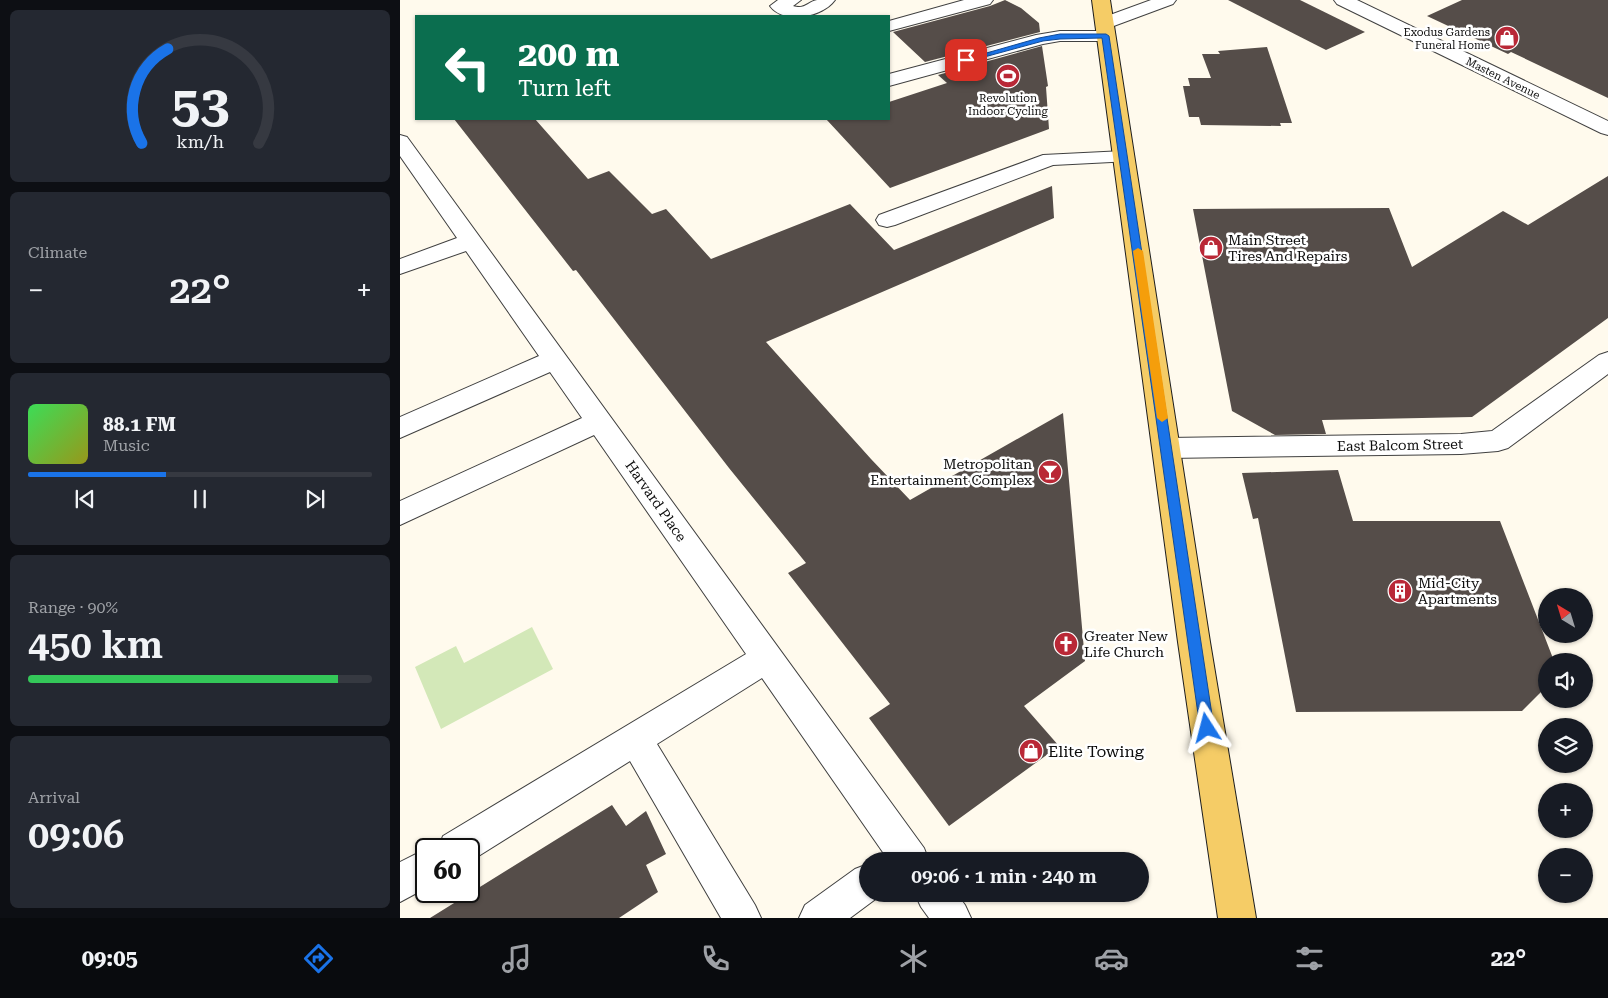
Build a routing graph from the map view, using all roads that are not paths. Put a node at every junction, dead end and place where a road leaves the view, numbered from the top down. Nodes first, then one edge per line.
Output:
1 (792, 0) edge
2 (826, 0) edge
3 (984, 0) edge
4 (1167, 0) edge
5 (1343, 0) edge
6 (1104, 20) edge
7 (890, 26) edge
8 (890, 80) edge
9 (1608, 129) edge
10 (400, 141) edge
11 (1124, 156) junction
12 (887, 220) dead end
13 (471, 241) junction
14 (400, 267) edge
15 (555, 359) junction
16 (1608, 361) edge
17 (599, 421) junction
18 (400, 428) edge
19 (1167, 448) junction
20 (400, 514) edge
21 (767, 658) junction
22 (636, 739) junction
23 (474, 838) edge
24 (899, 852) edge
25 (415, 874) edge
26 (400, 883) edge
27 (859, 888) edge
28 (940, 902) edge
29 (742, 918) edge
30 (818, 918) edge
31 (952, 918) edge
32 (1237, 918) edge

1 - 2 street
3 - 7 street
4 - 6 street
5 - 9 street, Masten Avenue
6 - 8 street
6 - 11 main road
10 - 13 street, Harvard Place
11 - 12 street
11 - 19 main road
13 - 14 street
13 - 15 street, Harvard Place
15 - 17 street, Harvard Place
15 - 18 street
16 - 19 street, East Balcom Street
17 - 20 street
17 - 21 street, Harvard Place
19 - 32 main road
21 - 22 street
21 - 24 street, Harvard Place
22 - 23 street
22 - 29 street
25 - 26 street
27 - 30 street
28 - 31 street

